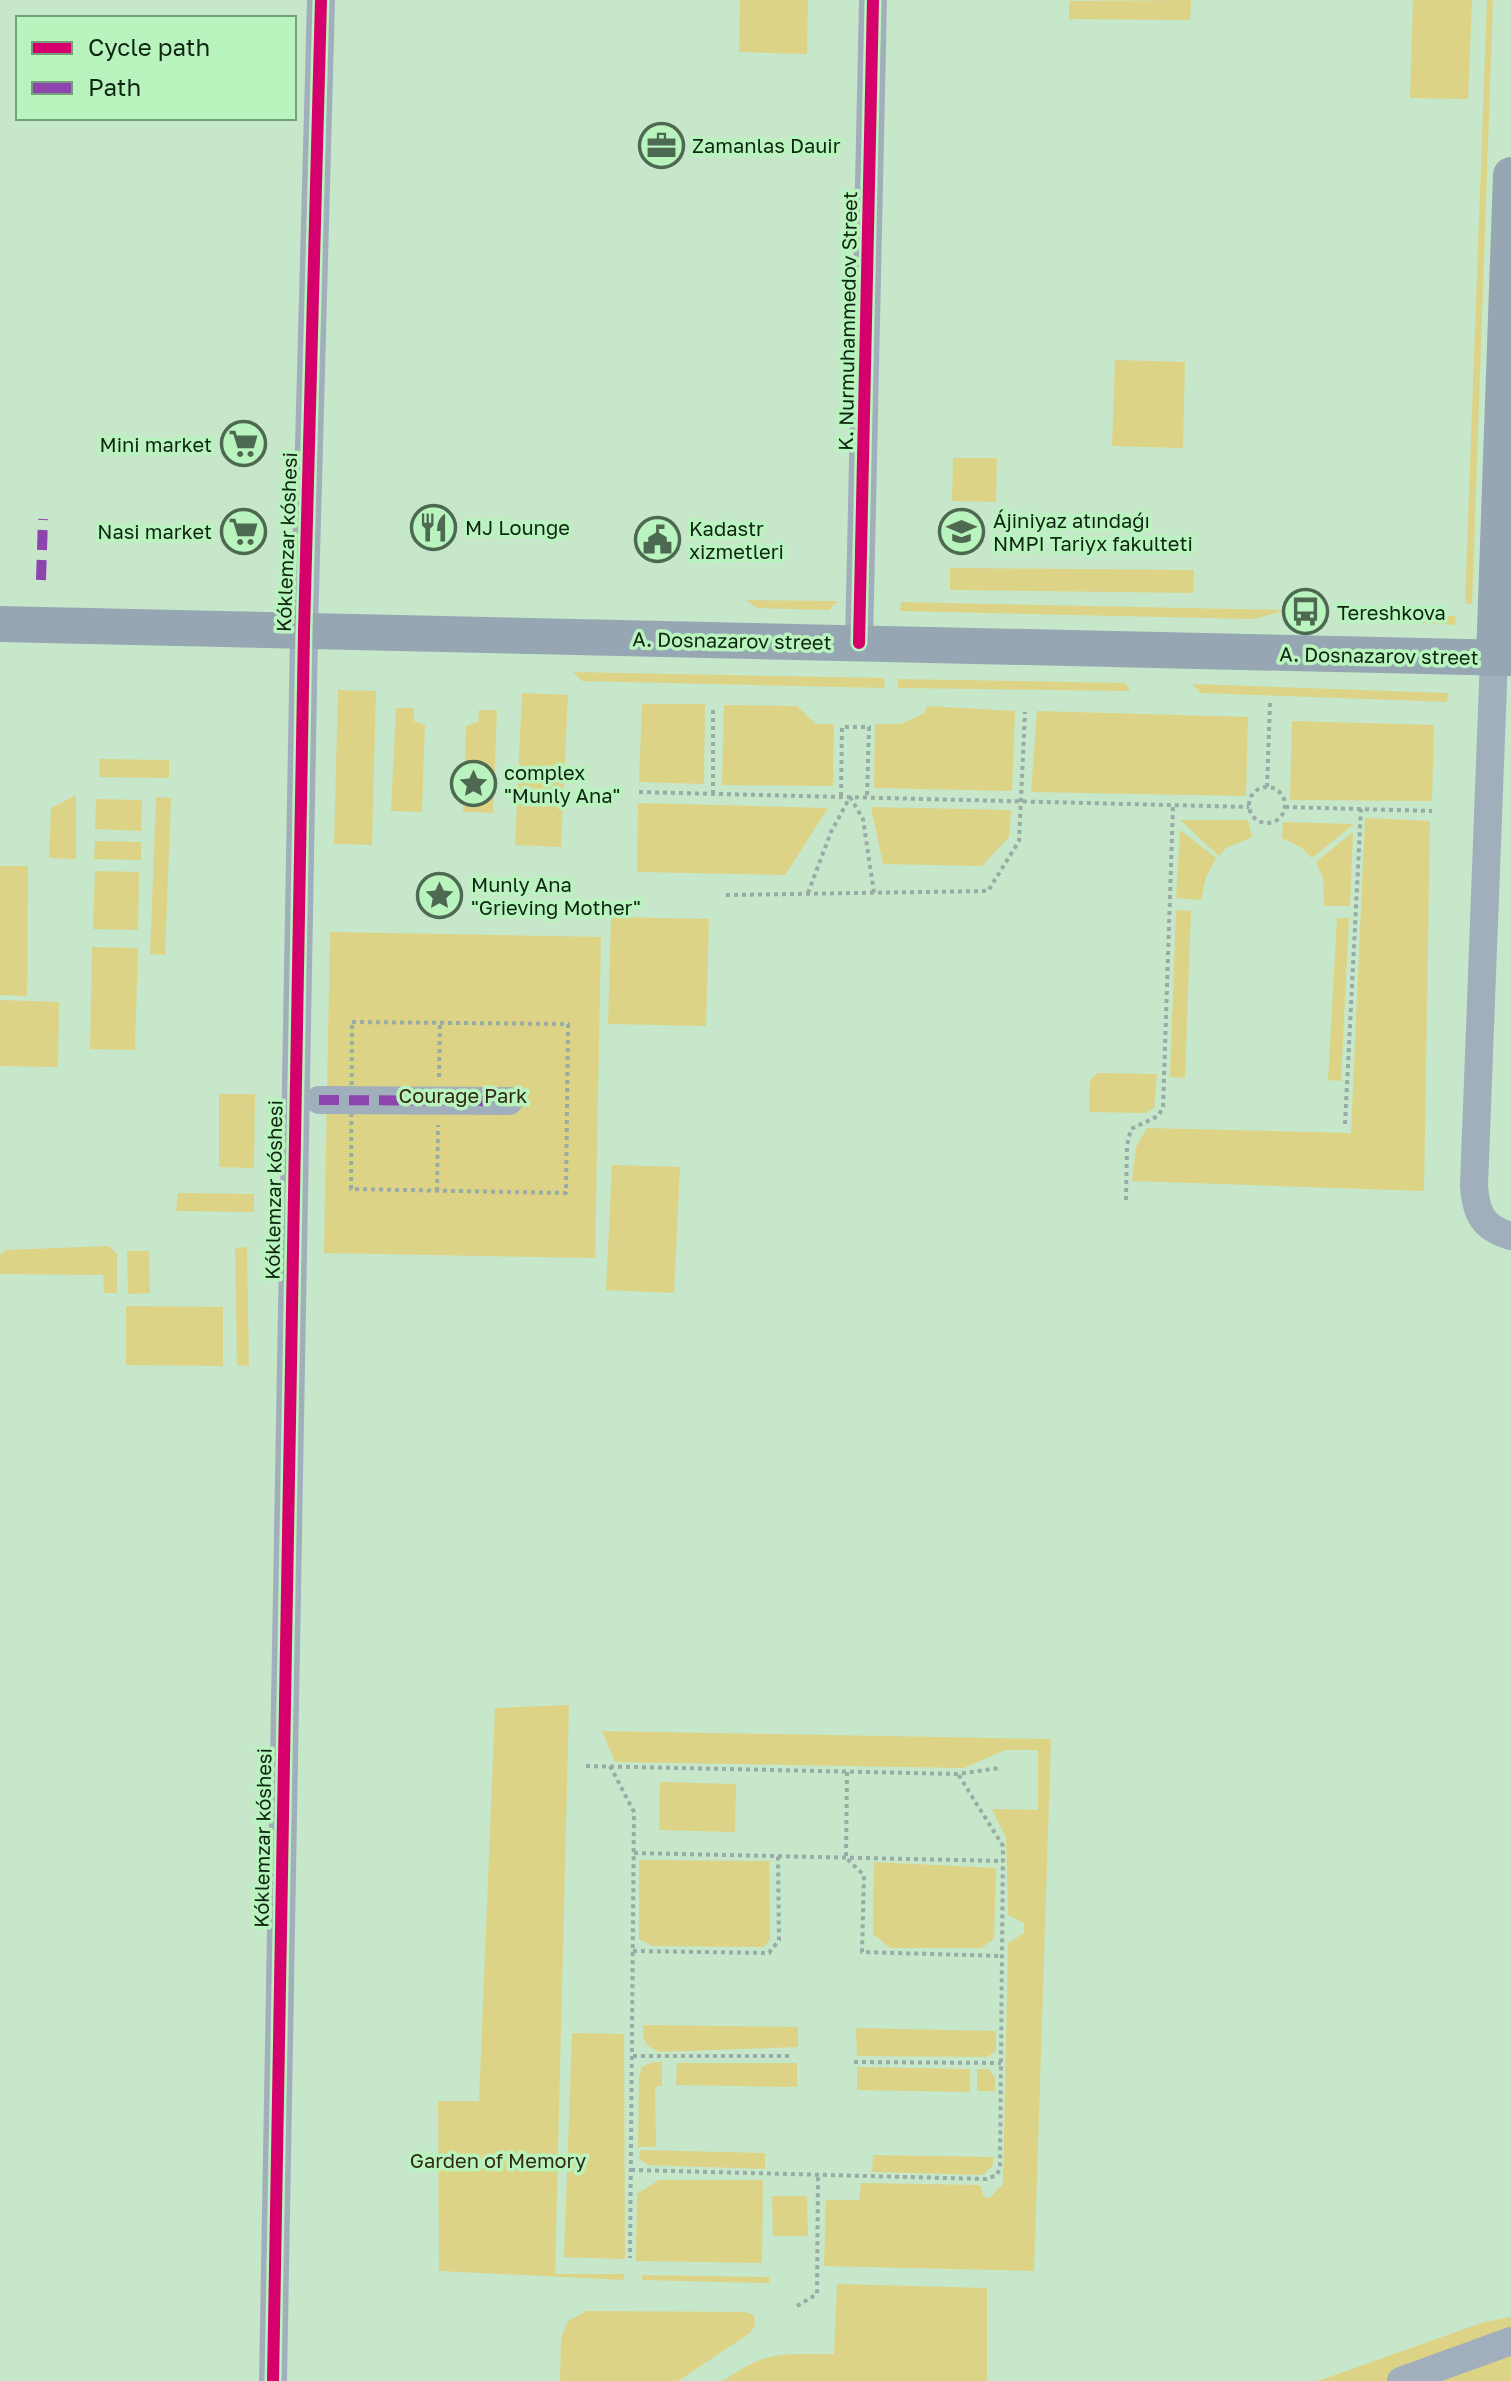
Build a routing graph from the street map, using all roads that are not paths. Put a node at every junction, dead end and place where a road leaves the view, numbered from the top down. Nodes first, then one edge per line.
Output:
1 (321, 0) edge
2 (873, 0) edge
3 (1511, 175) edge
4 (0, 624) edge
5 (304, 631) junction
6 (859, 643) junction
7 (1503, 658) edge
8 (319, 1100) dead end
9 (509, 1101) dead end
10 (1511, 1236) edge
11 (1511, 2341) edge
12 (273, 2381) edge
13 (1401, 2381) edge

1 - 5 street, Kóklemzar kóshesi
2 - 6 street, K. Nurmuhammedov Street
3 - 7 main road
4 - 5 main road, A. Dosnazarov street
5 - 6 main road, A. Dosnazarov street
5 - 12 street, Kóklemzar kóshesi
6 - 7 main road, A. Dosnazarov street
7 - 10 street
8 - 9 street
11 - 13 street

